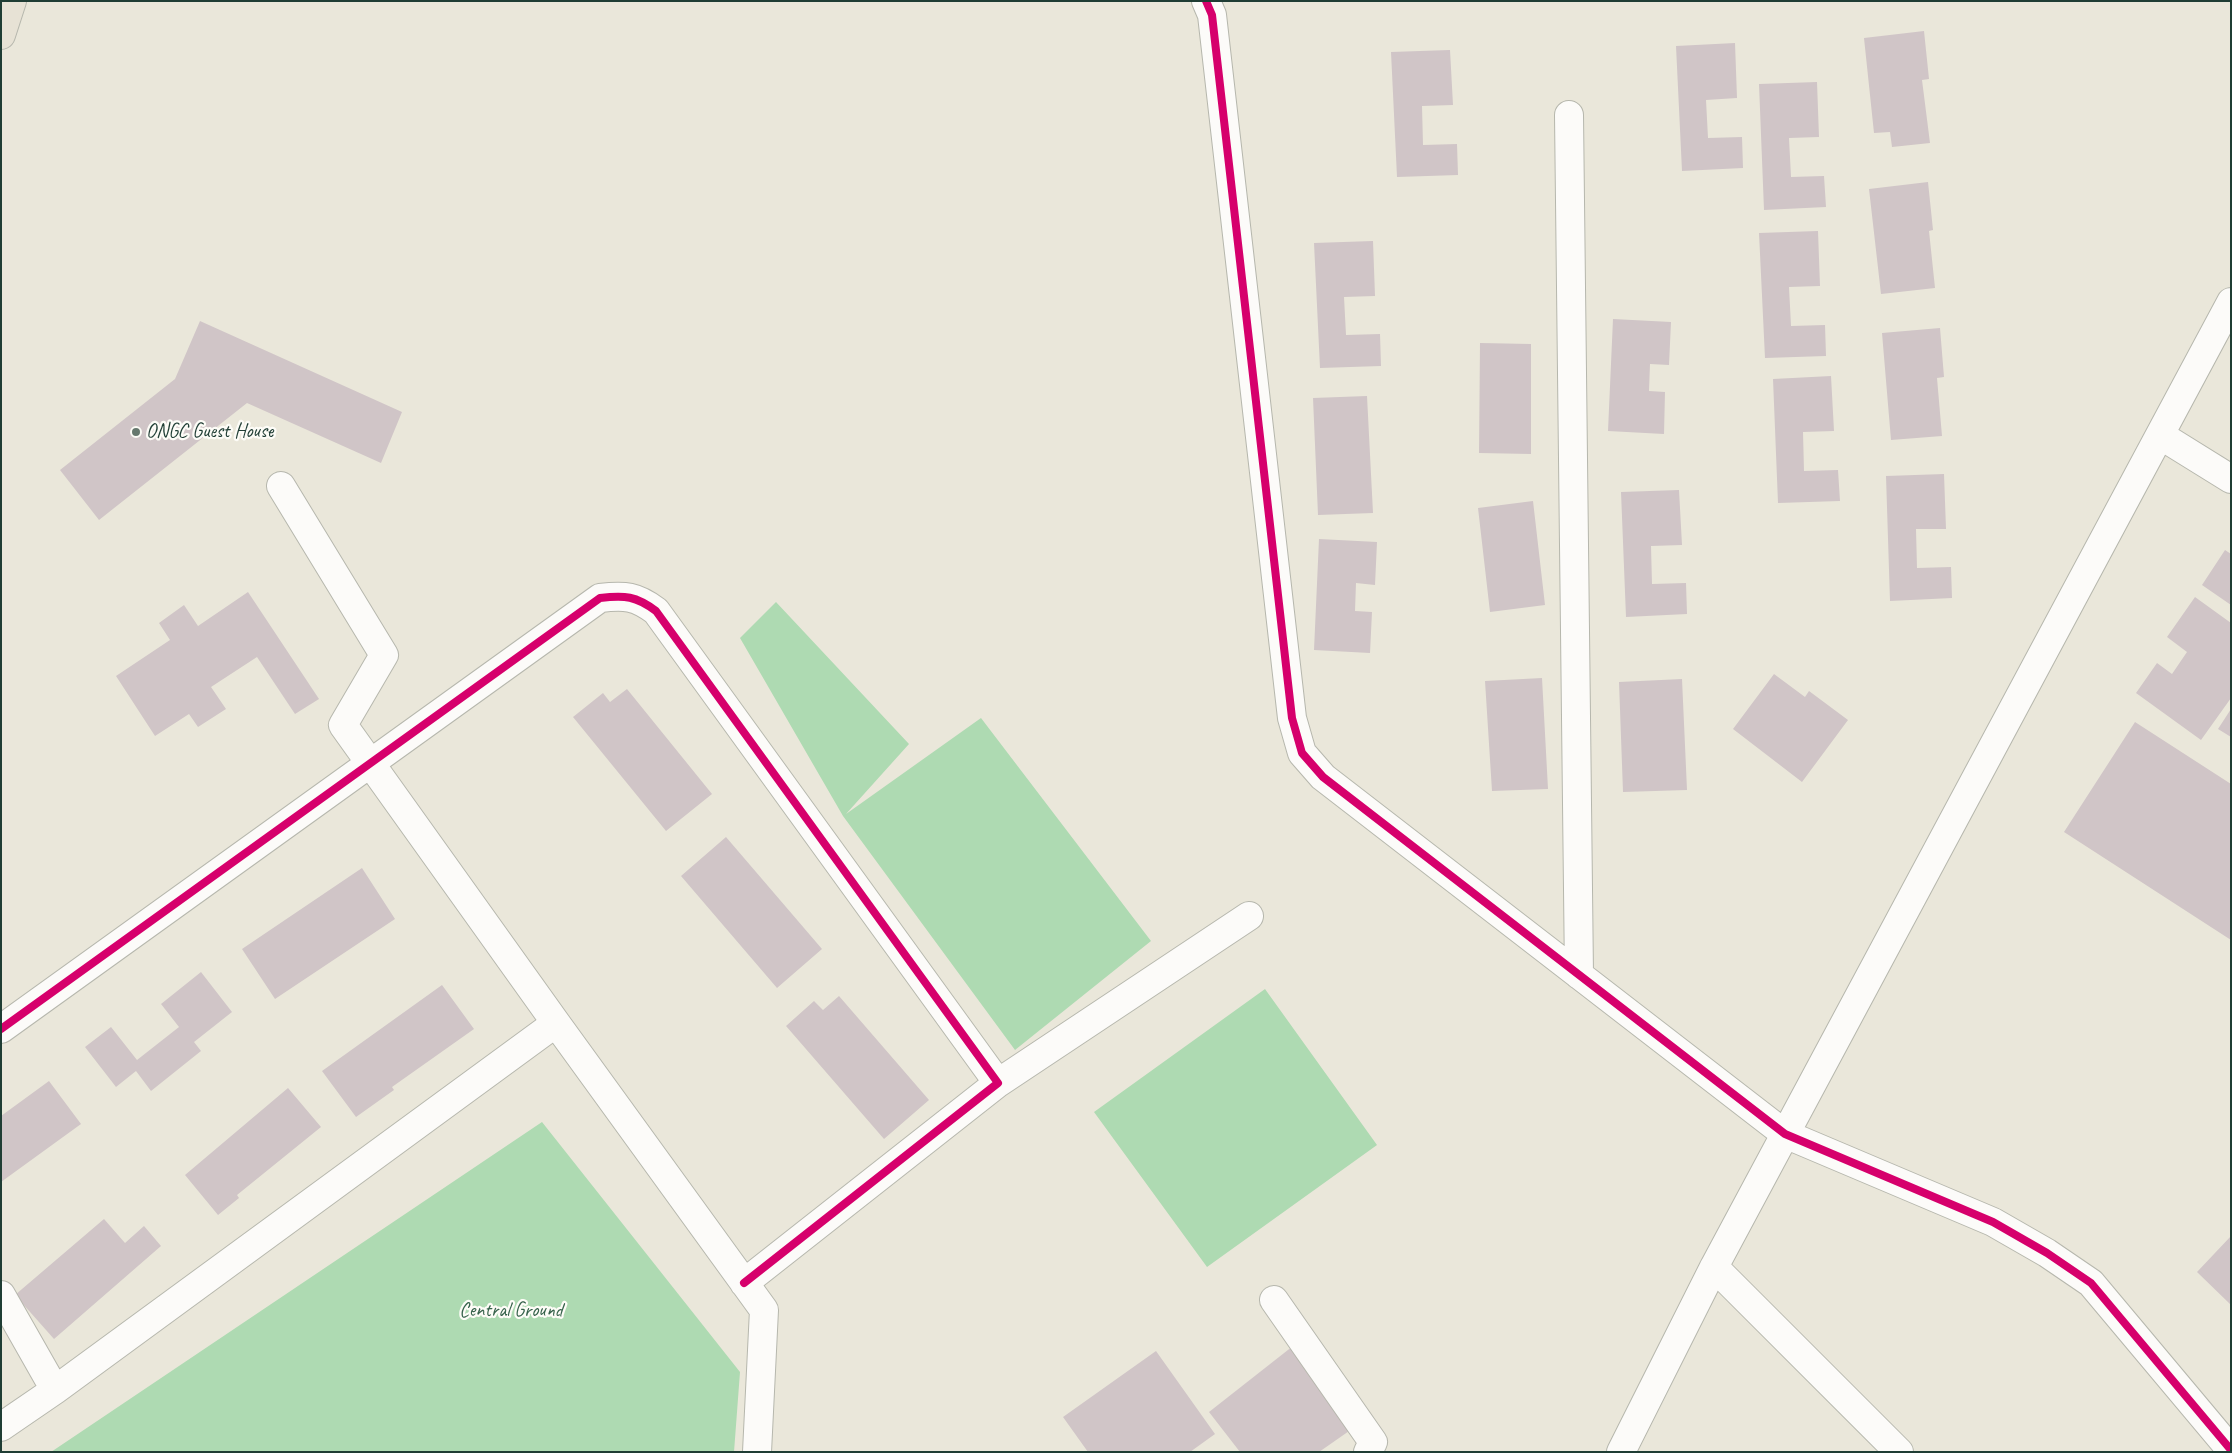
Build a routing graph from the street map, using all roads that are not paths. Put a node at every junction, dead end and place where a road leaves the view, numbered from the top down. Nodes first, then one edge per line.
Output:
1 (12, 1) edge
2 (1206, 1) edge
3 (1, 35) edge
4 (1569, 115) dead end
5 (2231, 302) edge
6 (2160, 435) junction
7 (2231, 479) edge
8 (281, 486) dead end
9 (371, 764) junction
10 (1249, 916) dead end
11 (1579, 975) junction
12 (556, 1023) junction
13 (1, 1029) edge
14 (998, 1083) junction
15 (1785, 1134) junction
16 (1714, 1267) junction
17 (744, 1283) junction
18 (1, 1295) edge
19 (1274, 1300) dead end
20 (55, 1390) junction
21 (1, 1427) edge
22 (2231, 1450) edge
23 (757, 1452) edge
24 (1368, 1452) edge
25 (1621, 1452) edge
26 (1899, 1452) edge

1 - 3 highway
2 - 11 street
4 - 11 street
5 - 6 street
6 - 7 street
6 - 15 street
8 - 9 street
9 - 12 street
9 - 13 street
9 - 14 street
10 - 14 street
11 - 15 street
12 - 17 street
12 - 20 street
14 - 17 street
15 - 16 street
15 - 22 street
16 - 25 street
16 - 26 street
17 - 23 street
18 - 20 street
19 - 24 street
20 - 21 street

